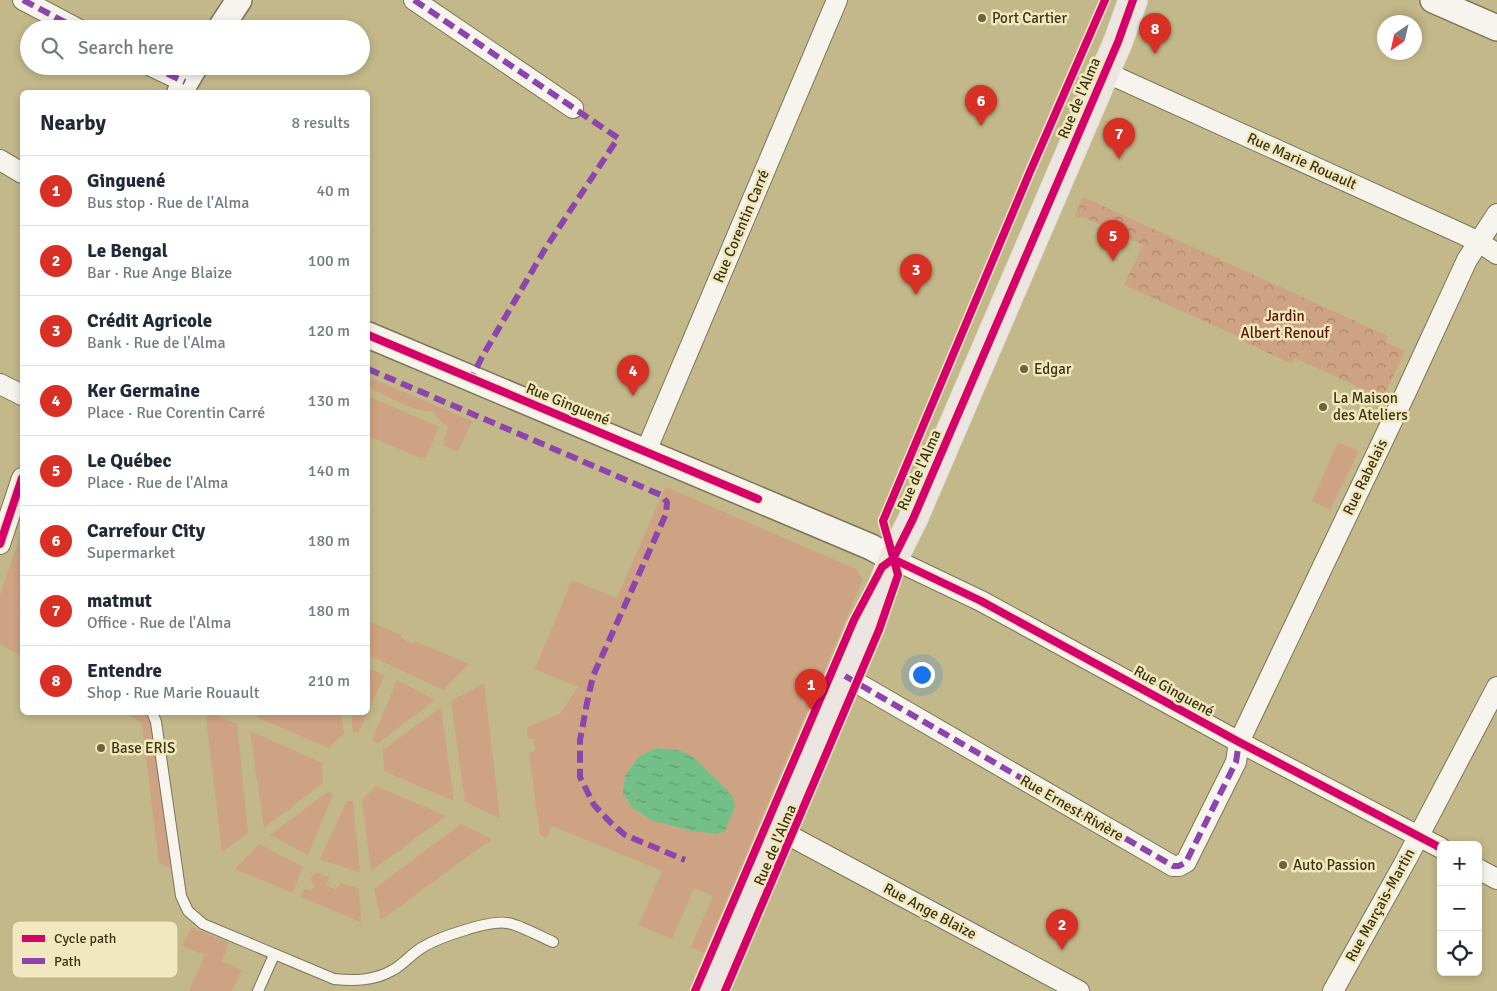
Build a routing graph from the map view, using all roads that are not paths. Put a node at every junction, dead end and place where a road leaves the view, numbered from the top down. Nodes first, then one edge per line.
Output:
1 (239, 0) edge
2 (414, 0) edge
3 (836, 0) edge
4 (1133, 0) edge
5 (1433, 0) edge
6 (32, 2) edge
7 (63, 20) edge
8 (226, 20) edge
9 (1497, 28) edge
10 (1105, 72) junction
11 (174, 75) edge
12 (187, 80) edge
13 (573, 108) dead end
14 (0, 160) edge
15 (20, 172) edge
16 (1497, 214) edge
17 (1479, 242) junction
18 (1497, 254) edge
19 (370, 336) edge
20 (0, 384) edge
21 (20, 394) edge
22 (646, 451) junction
23 (20, 484) edge
24 (0, 544) edge
25 (893, 559) junction
26 (845, 676) junction
27 (1497, 687) edge
28 (153, 715) edge
29 (1239, 742) junction
30 (781, 831) junction
31 (1418, 836) junction
32 (1437, 846) edge
33 (1482, 870) edge
34 (1497, 879) edge
35 (553, 942) dead end
36 (274, 955) junction
37 (258, 991) edge
38 (713, 991) edge
39 (1079, 991) edge
40 (1333, 991) edge

1 - 8 street
2 - 13 street
3 - 22 street, Rue Corentin Carré
4 - 10 main road, Rue de l'Alma
5 - 9 street
6 - 7 street
10 - 17 street, Rue Marie Rouault
10 - 25 main road, Rue de l'Alma
11 - 12 street
14 - 15 street
16 - 17 street, Rue Rabelais
17 - 18 street, Rue Marie Rouault
17 - 29 street, Rue Rabelais
19 - 22 street, Rue Ginguené
20 - 21 street
22 - 25 street, Rue Ginguené
23 - 24 street
25 - 26 main road, Rue de l'Alma
25 - 29 street, Rue Ginguené
26 - 29 street, Rue Ernest Rivière
26 - 30 main road, Rue de l'Alma
27 - 31 street, Rue Marçais-Martin
28 - 36 lane
29 - 31 street, Rue Ginguené
30 - 38 main road, Rue de l'Alma
30 - 39 street, Rue Ange Blaize
31 - 32 street, Rue Ginguené
31 - 40 street, Rue Marçais-Martin
33 - 34 street
35 - 36 lane
36 - 37 lane

